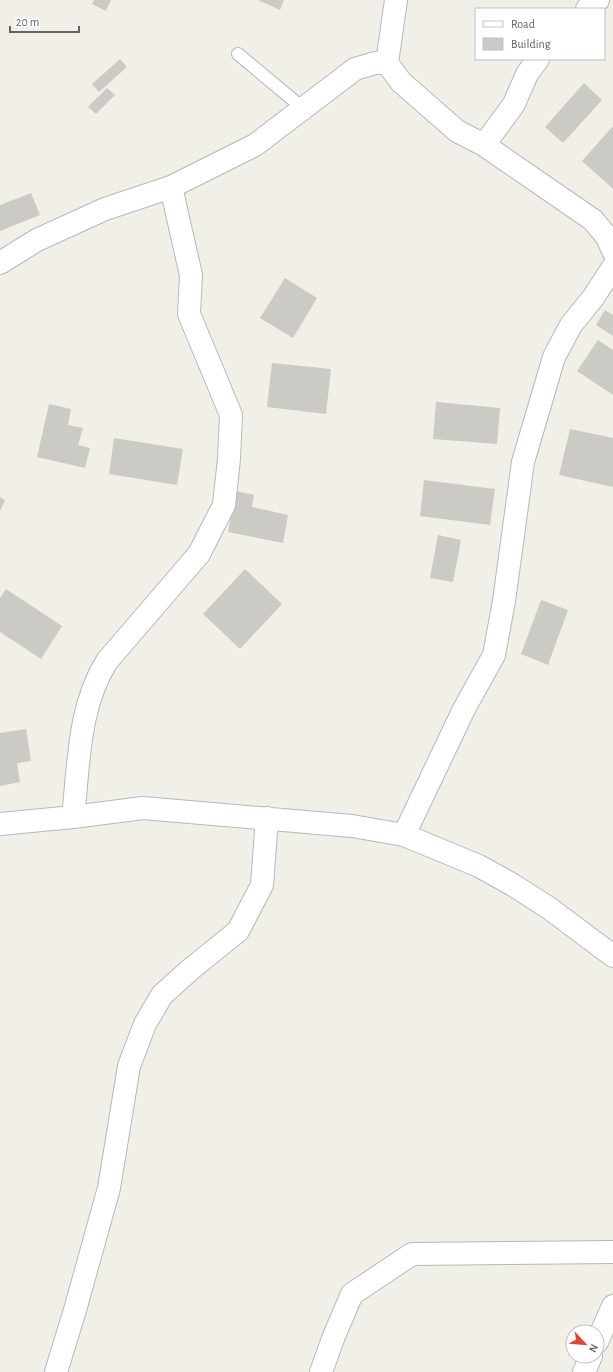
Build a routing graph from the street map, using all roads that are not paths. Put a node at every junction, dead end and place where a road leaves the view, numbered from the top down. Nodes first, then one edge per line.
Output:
1 (396, 0) edge
2 (598, 0) edge
3 (588, 8) edge
4 (238, 54) dead end
5 (537, 60) edge
6 (387, 63) junction
7 (304, 109) junction
8 (484, 145) junction
9 (171, 187) junction
10 (613, 251) edge
11 (0, 263) edge
12 (613, 267) edge
13 (73, 817) junction
14 (267, 818) junction
15 (0, 824) edge
16 (404, 835) junction
17 (613, 956) edge
18 (613, 1252) edge
19 (613, 1306) edge
20 (605, 1324) edge
21 (56, 1372) edge
22 (321, 1372) edge

1 - 6 street
2 - 3 street
4 - 7 lane
5 - 8 street
6 - 7 street
6 - 8 street
7 - 9 street
8 - 10 street
9 - 11 street
9 - 13 street
12 - 16 street
13 - 14 street
13 - 15 street
14 - 16 street
14 - 21 street
16 - 17 street
18 - 22 street
19 - 20 street

